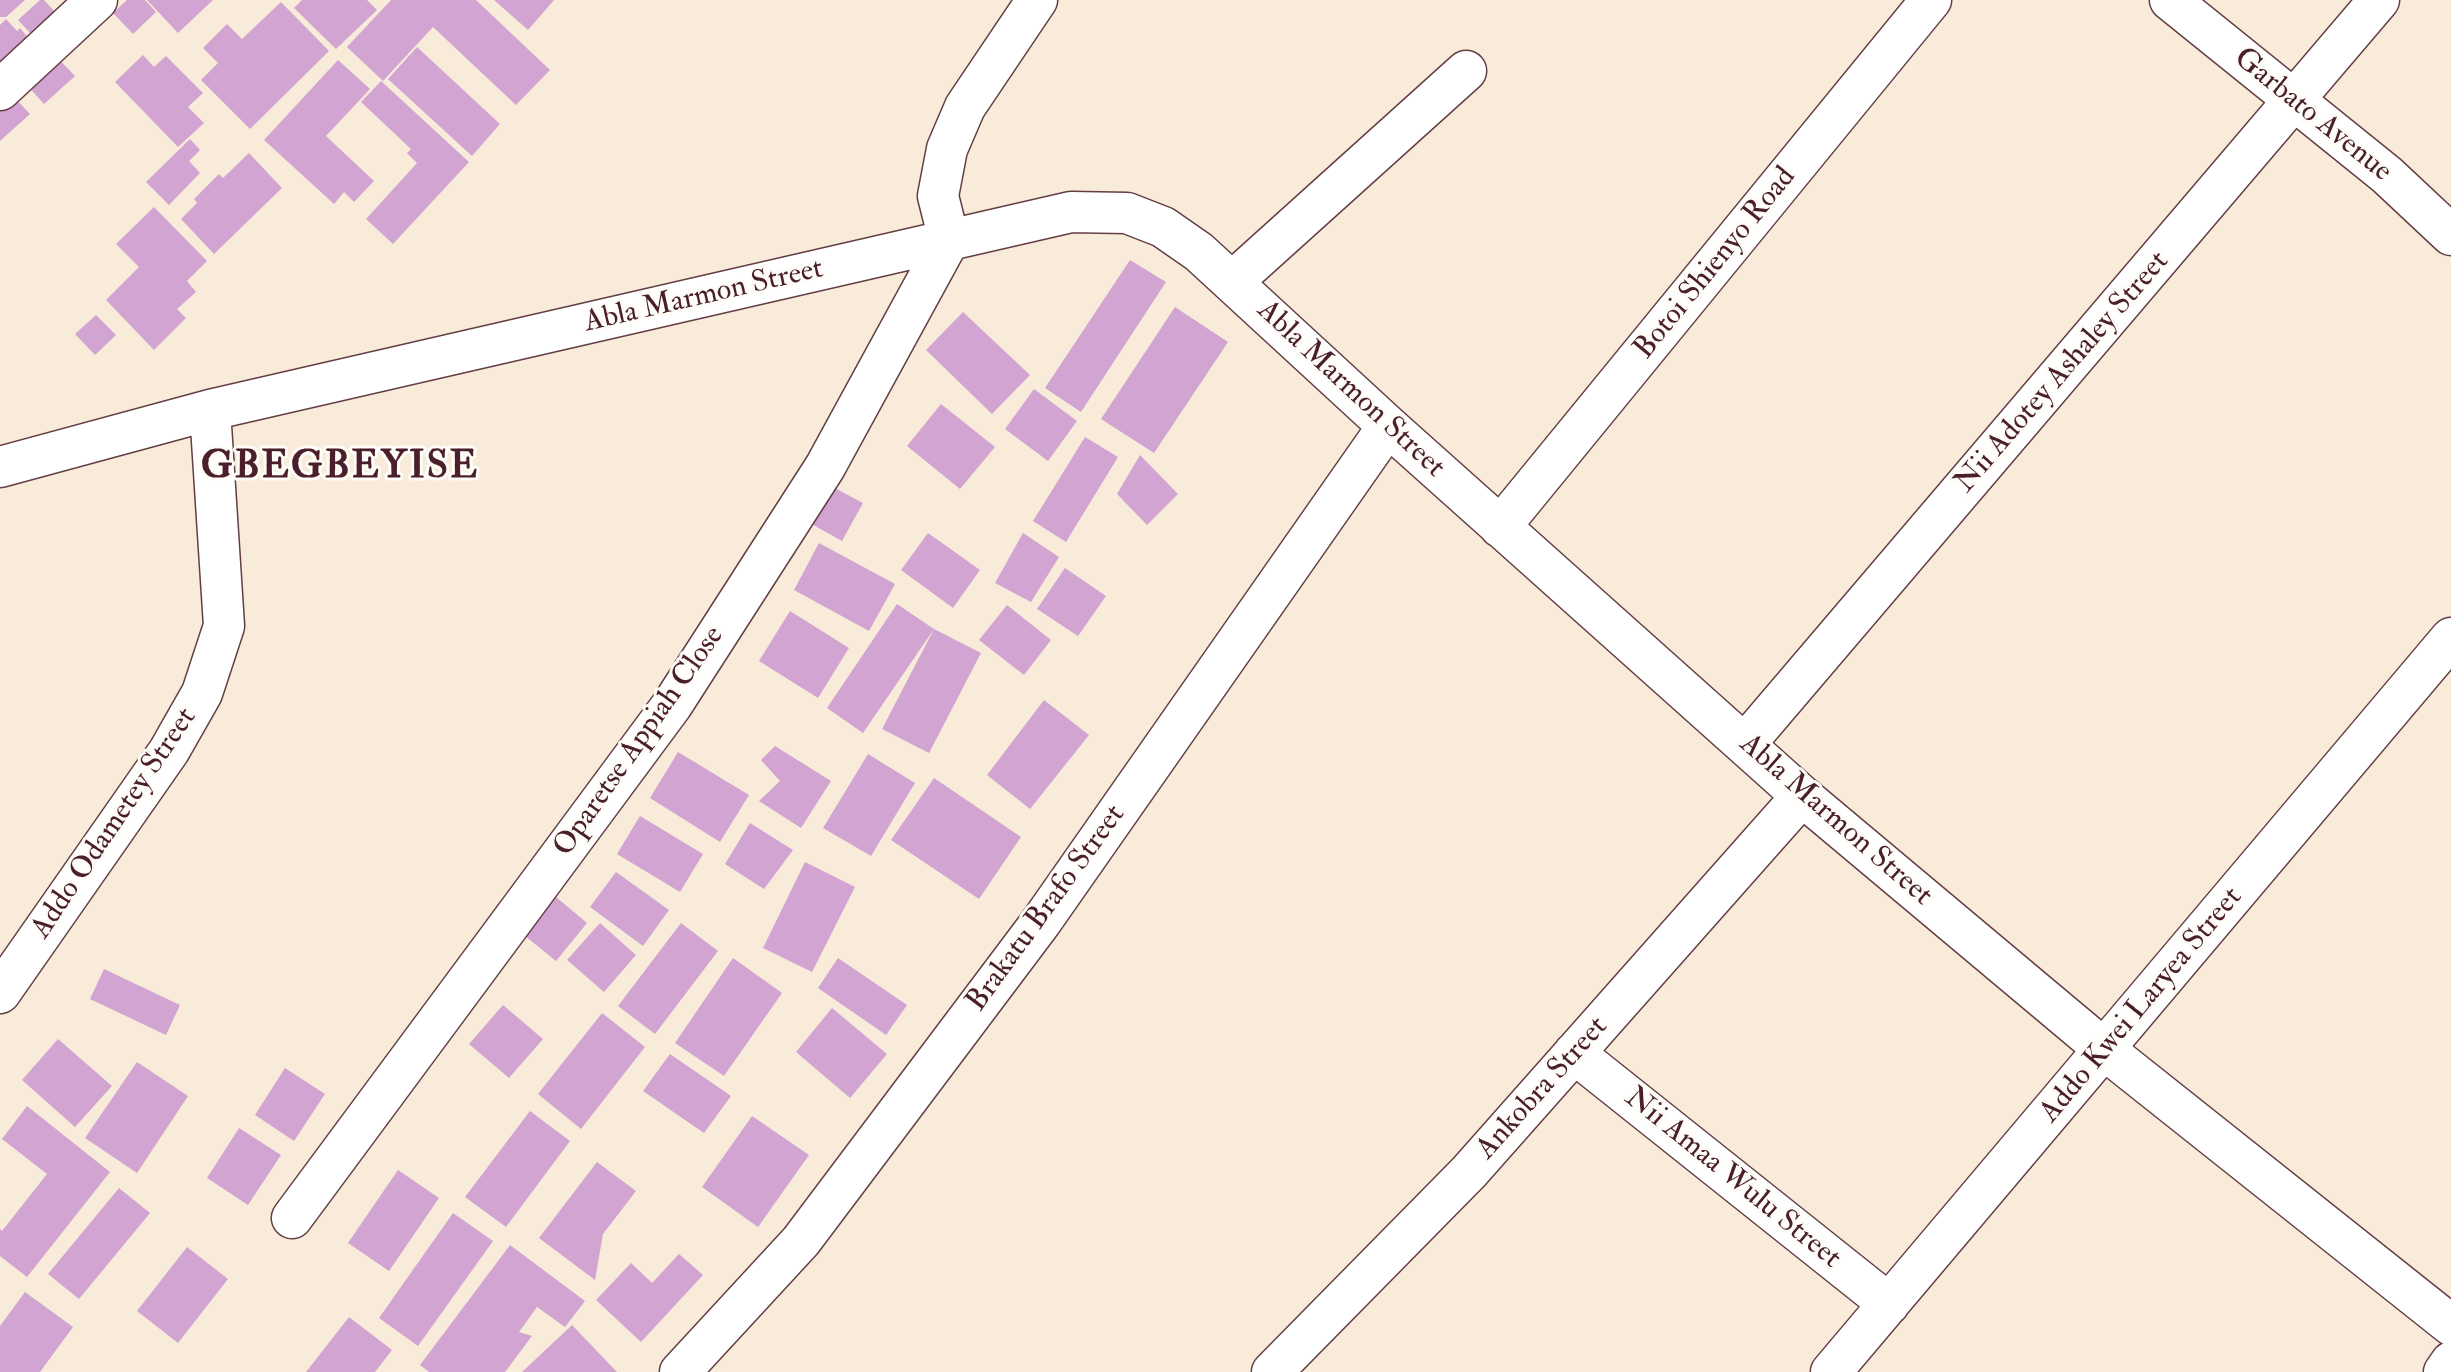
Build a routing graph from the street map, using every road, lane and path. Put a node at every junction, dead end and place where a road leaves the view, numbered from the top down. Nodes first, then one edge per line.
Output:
1 (97, 0) edge
2 (1037, 0) edge
3 (1931, 0) edge
4 (2170, 0) edge
5 (2379, 0) edge
6 (1466, 71) dead end
7 (0, 90) edge
8 (2295, 101) junction
9 (2451, 235) edge
10 (949, 240) junction
11 (1232, 282) junction
12 (210, 410) junction
13 (1388, 426) junction
14 (0, 467) edge
15 (1500, 527) junction
16 (2451, 638) edge
17 (1745, 744) junction
18 (1802, 796) junction
19 (0, 993) edge
20 (2105, 1050) junction
21 (1574, 1053) junction
22 (292, 1218) dead end
23 (1889, 1304) junction
24 (2451, 1325) edge
25 (2451, 1362) edge
26 (680, 1372) edge
27 (1272, 1372) edge
28 (1831, 1372) edge
29 (2444, 1372) edge

1 - 7 street
2 - 10 street
3 - 15 street, Botoi Shienyo Road
4 - 8 street, Garbato Avenue
5 - 8 street, Nii Adotey Ashaley Street
6 - 11 street
8 - 9 street, Garbato Avenue
8 - 17 street, Nii Adotey Ashaley Street
10 - 11 street, Abla Marmon Street
10 - 12 street, Abla Marmon Street
10 - 22 street, Oparetse Appiah Close
11 - 13 street, Abla Marmon Street
12 - 14 street, Abla Marmon Street
12 - 19 street, Addo Odametey Street
13 - 15 street, Abla Marmon Street
13 - 26 street, Brakatu Brafo Street
15 - 17 street, Abla Marmon Street
16 - 20 street, Addo Kwei Laryea Street
17 - 18 street, Abla Marmon Street
18 - 20 street, Abla Marmon Street
18 - 21 street, Ankobra Street
20 - 23 street, Addo Kwei Laryea Street
20 - 24 street, Abla Marmon Street
21 - 23 street, Nii Amaa Wulu Street
21 - 27 street, Ankobra Street
23 - 28 street, Addo Kwei Laryea Street
25 - 29 street

